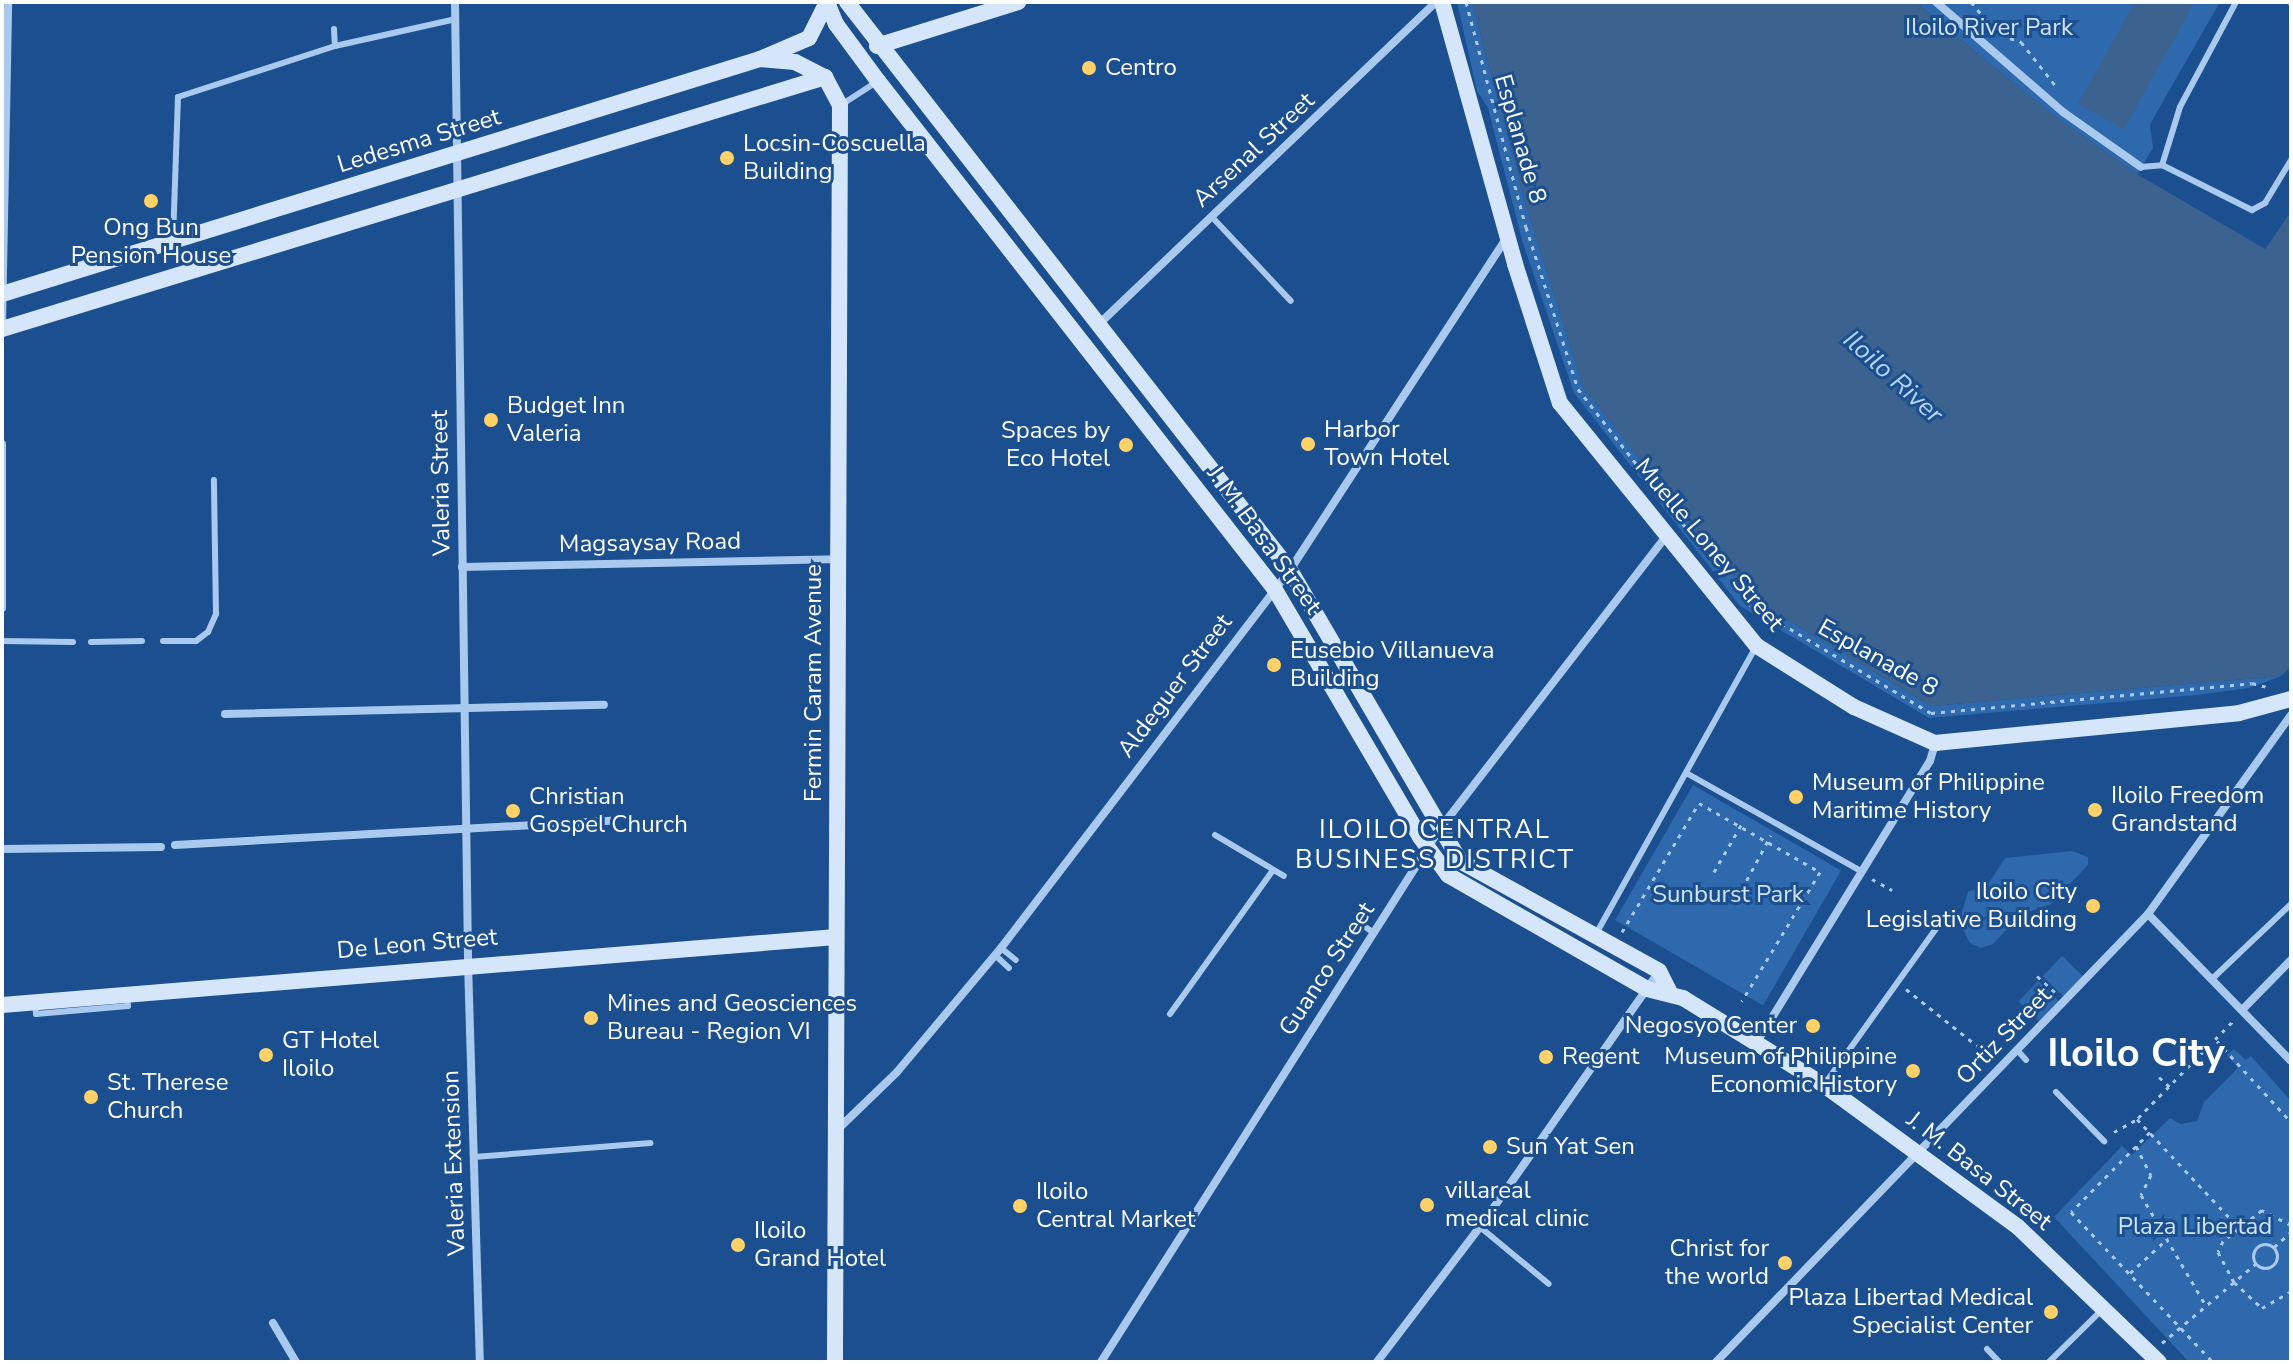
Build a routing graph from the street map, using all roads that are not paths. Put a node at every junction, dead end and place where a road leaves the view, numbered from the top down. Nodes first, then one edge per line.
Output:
1 (8, 2) edge
2 (455, 2) edge
3 (827, 2) edge
4 (847, 2) edge
5 (1018, 2) edge
6 (1439, 2) edge
7 (1936, 2) edge
8 (2236, 2) edge
9 (456, 19) junction
10 (334, 29) dead end
11 (335, 46) junction
12 (877, 46) junction
13 (760, 59) junction
14 (825, 77) junction
15 (878, 81) junction
16 (840, 105) junction
17 (4, 126) edge
18 (457, 155) junction
19 (2291, 160) edge
20 (2162, 165) junction
21 (2141, 167) joint
22 (456, 191) junction
23 (1212, 217) junction
24 (1507, 237) junction
25 (173, 243) junction
26 (3, 294) edge
27 (1291, 301) dead end
28 (1098, 325) junction
29 (2, 326) edge
30 (2, 444) edge
31 (214, 480) dead end
32 (1666, 536) junction
33 (838, 559) junction
34 (2, 562) edge
35 (462, 567) junction
36 (1290, 570) junction
37 (1274, 588) junction
38 (2, 608) edge
39 (2, 641) edge
40 (142, 641) dead end
41 (163, 641) dead end
42 (73, 642) dead end
43 (91, 642) dead end
44 (1757, 646) junction
45 (2284, 694) edge
46 (604, 705) dead end
47 (464, 710) junction
48 (225, 714) dead end
49 (2291, 715) edge
50 (1935, 743) junction
51 (1688, 774) junction
52 (610, 821) dead end
53 (467, 826) junction
54 (1439, 830) junction
55 (1215, 835) dead end
56 (175, 845) dead end
57 (161, 847) dead end
58 (2, 849) edge
59 (1428, 849) junction
60 (1273, 870) junction
61 (1859, 870) junction
62 (1284, 876) dead end
63 (2291, 904) edge
64 (2148, 914) junction
65 (1356, 921) dead end
66 (1938, 926) dead end
67 (1373, 932) junction
68 (1596, 934) junction
69 (836, 937) junction
70 (998, 951) junction
71 (1016, 960) dead end
72 (2291, 960) edge
73 (468, 963) junction
74 (1009, 968) dead end
75 (1659, 971) junction
76 (2212, 979) junction
77 (1647, 989) junction
78 (1669, 991) junction
79 (2, 1005) edge
80 (2243, 1009) junction
81 (1170, 1014) dead end
82 (1757, 1042) junction
83 (2018, 1051) junction
84 (2026, 1060) dead end
85 (2291, 1061) edge
86 (1824, 1085) junction
87 (2056, 1092) dead end
88 (836, 1132) junction
89 (2104, 1141) dead end
90 (650, 1143) dead end
91 (1920, 1152) junction
92 (474, 1157) junction
93 (1480, 1227) junction
94 (1549, 1284) dead end
95 (2103, 1309) junction
96 (273, 1323) dead end
97 (1987, 1349) dead end
98 (2155, 1358) edge
99 (296, 1362) edge
100 (480, 1362) edge
101 (835, 1362) edge
102 (1101, 1362) edge
103 (1377, 1362) edge
104 (1716, 1362) edge
105 (1999, 1362) edge
106 (2049, 1362) edge

1 - 17 street
2 - 9 street, Valeria Street
3 - 13 main road, Ledesma Street
3 - 15 main road, J. M. Basa Street
4 - 12 main road, J. M. Basa Street
5 - 12 main road
6 - 23 street, Arsenal Street
6 - 24 main road, Muelle Loney Street
7 - 21 street
8 - 20 lane
9 - 11 lane
9 - 18 street, Valeria Street
10 - 11 lane
11 - 25 lane
12 - 28 main road, J. M. Basa Street
13 - 14 main road
13 - 18 main road, Ledesma Street
14 - 16 main road, Fermin Caram Avenue
14 - 22 main road
15 - 16 lane
15 - 37 main road, J. M. Basa Street
16 - 33 main road, Fermin Caram Avenue
17 - 26 street
18 - 22 street, Valeria Street
18 - 25 main road, Ledesma Street
19 - 20 lane
20 - 21 lane
22 - 29 main road
22 - 35 street, Valeria Street
23 - 27 lane
23 - 28 street, Arsenal Street
24 - 32 main road, Muelle Loney Street
24 - 36 street, Aldeguer Street
25 - 26 main road, Ledesma Street
26 - 29 street
28 - 36 main road, J. M. Basa Street
30 - 34 street
31 - 41 lane
32 - 44 main road, Muelle Loney Street
32 - 54 street, Guanco Street
33 - 35 street, Magsaysay Road
33 - 69 main road, Fermin Caram Avenue
34 - 38 street
35 - 47 street, Valeria Street
36 - 37 street, Aldeguer Street
36 - 54 main road, J. M. Basa Street
37 - 59 main road, J. M. Basa Street
37 - 70 street, Aldeguer Street
39 - 42 lane
40 - 43 lane
44 - 50 main road, Muelle Loney Street
44 - 51 lane
45 - 50 main road, Muelle Loney Street
46 - 47 street
47 - 48 street
47 - 53 street, Valeria Street
49 - 64 street, Ortiz Street
50 - 61 street
51 - 61 lane
51 - 68 lane
52 - 53 street
53 - 56 street
53 - 73 street, Valeria Street
54 - 59 street, Guanco Street
54 - 68 main road, J. M. Basa Street
55 - 60 lane
57 - 58 street
59 - 67 street, Guanco Street
59 - 77 main road, J. M. Basa Street
60 - 62 lane
60 - 81 lane
61 - 82 street
63 - 76 lane
64 - 76 street
64 - 83 street, Ortiz Street
65 - 67 lane
66 - 86 lane
67 - 102 street, Guanco Street
68 - 75 main road, J. M. Basa Street
69 - 73 main road, De Leon Street
69 - 88 main road, Fermin Caram Avenue
70 - 71 lane
70 - 74 lane
70 - 88 street, Aldeguer Street
72 - 80 street
73 - 79 main road, De Leon Street
73 - 92 street, Valeria Extension
75 - 77 street
75 - 78 main road
76 - 80 street
77 - 78 main road, J. M. Basa Street
77 - 93 street
78 - 82 main road, J. M. Basa Street
80 - 85 street
82 - 86 main road, J. M. Basa Street
83 - 84 lane
83 - 91 street, Ortiz Street
86 - 91 main road, J. M. Basa Street
87 - 89 lane
88 - 101 main road, Fermin Caram Avenue
90 - 92 lane
91 - 95 main road, J. M. Basa Street
91 - 104 street, Ortiz Street
92 - 100 street, Valeria Extension
93 - 94 lane
93 - 103 street
95 - 98 main road, J. M. Basa Street
95 - 106 lane
96 - 99 street
97 - 105 lane

